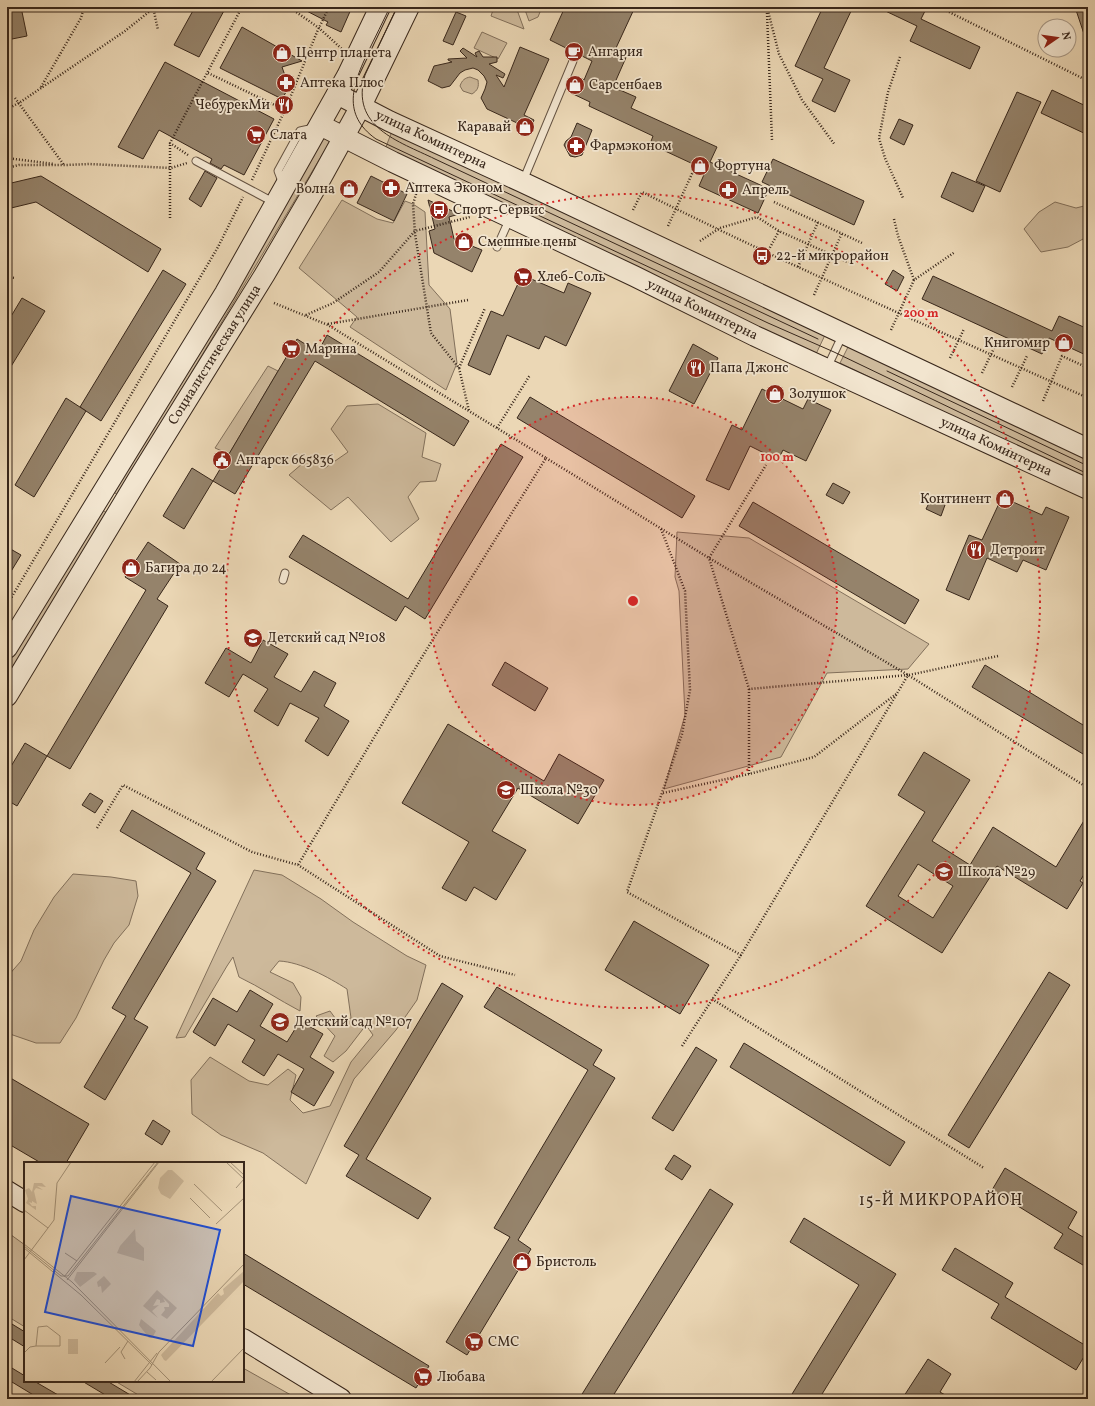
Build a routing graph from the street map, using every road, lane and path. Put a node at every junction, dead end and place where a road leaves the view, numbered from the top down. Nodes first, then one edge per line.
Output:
1 (84, 7) edge
2 (242, 7) edge
3 (289, 7) edge
4 (329, 7) edge
5 (380, 7) edge
6 (409, 7) edge
7 (154, 8) edge
8 (767, 8) edge
9 (941, 8) edge
10 (319, 28) junction
11 (158, 30) dead end
12 (347, 55) dead end
13 (900, 57) dead end
14 (573, 61) dead end
15 (208, 73) junction
16 (1088, 81) edge
17 (40, 89) junction
18 (337, 94) junction
19 (15, 98) dead end
20 (19, 104) junction
21 (360, 106) junction
22 (7, 109) edge
23 (285, 110) junction
24 (319, 126) junction
25 (343, 138) junction
26 (772, 140) dead end
27 (170, 143) junction
28 (835, 145) dead end
29 (7, 158) edge
30 (196, 161) junction
31 (65, 165) junction
32 (696, 165) dead end
33 (7, 168) edge
34 (171, 168) junction
35 (522, 182) junction
36 (248, 188) junction
37 (417, 192) dead end
38 (280, 195) junction
39 (904, 198) dead end
40 (774, 202) dead end
41 (676, 209) junction
42 (633, 210) dead end
43 (470, 217) dead end
44 (170, 218) dead end
45 (510, 218) junction
46 (894, 219) dead end
47 (818, 222) junction
48 (668, 226) dead end
49 (718, 230) junction
50 (415, 231) junction
51 (779, 231) junction
52 (842, 233) junction
53 (700, 241) dead end
54 (862, 243) dead end
55 (808, 244) junction
56 (497, 247) dead end
57 (955, 252) dead end
58 (767, 253) junction
59 (832, 255) junction
60 (852, 264) dead end
61 (798, 267) junction
62 (7, 277) edge
63 (15, 278) dead end
64 (822, 278) junction
65 (914, 280) junction
66 (814, 295) dead end
67 (468, 300) dead end
68 (274, 303) dead end
69 (426, 307) junction
70 (485, 308) dead end
71 (898, 312) junction
72 (306, 316) junction
73 (328, 324) junction
74 (964, 329) dead end
75 (891, 330) dead end
76 (843, 334) junction
77 (959, 340) junction
78 (997, 342) dead end
79 (991, 354) junction
80 (1027, 356) dead end
81 (950, 358) dead end
82 (460, 368) junction
83 (827, 368) junction
84 (1021, 368) junction
85 (1088, 368) edge
86 (982, 373) dead end
87 (530, 375) dead end
88 (1051, 382) junction
89 (1012, 387) dead end
90 (1088, 398) edge
91 (1043, 401) dead end
92 (469, 411) junction
93 (497, 428) junction
94 (1088, 449) edge
95 (546, 458) junction
96 (766, 464) dead end
97 (1088, 489) edge
98 (661, 529) junction
99 (709, 558) junction
100 (7, 604) edge
101 (7, 648) edge
102 (998, 656) dead end
103 (908, 675) junction
104 (749, 689) junction
105 (898, 692) junction
106 (7, 696) edge
107 (749, 774) junction
108 (1088, 788) edge
109 (662, 793) junction
110 (97, 828) dead end
111 (298, 865) junction
112 (741, 955) junction
113 (515, 975) dead end
114 (712, 999) junction
115 (682, 1046) dead end
116 (984, 1168) dead end
117 (7, 1191) edge
118 (24, 1201) edge
119 (244, 1340) edge
120 (341, 1399) edge

1 - 17 path
2 - 15 path
3 - 10 path
4 - 10 path
5 - 18 street, Социалистическая улица
6 - 21 street, Социалистическая улица
7 - 11 path
7 - 17 path
8 - 26 path
8 - 28 path
9 - 16 path
10 - 12 path
10 - 23 path
13 - 39 path
14 - 35 lane
15 - 23 path
15 - 27 path
17 - 20 path
18 - 21 street, улица Коминтерна
18 - 24 street, Социалистическая улица
19 - 20 path
20 - 22 path
20 - 31 path
21 - 25 street, Социалистическая улица
21 - 35 street, улица Коминтерна
23 - 36 path
24 - 25 street, улица Коминтерна
24 - 38 street, Социалистическая улица
25 - 45 street, улица Коминтерна
25 - 106 street, Социалистическая улица
27 - 30 path
27 - 34 path
29 - 31 path
30 - 34 path
30 - 36 lane
31 - 33 path
31 - 34 path
32 - 41 path
34 - 44 path
35 - 76 street, улица Коминтерна
36 - 38 lane
36 - 100 path
37 - 50 path
38 - 101 street, Социалистическая улица
40 - 47 path
41 - 42 path
41 - 48 path
41 - 49 path
43 - 50 path
45 - 56 lane
45 - 83 street, улица Коминтерна
46 - 65 path
47 - 52 path
47 - 55 path
49 - 51 path
49 - 53 path
49 - 58 path
50 - 69 path
50 - 72 path
51 - 55 path
51 - 58 path
52 - 54 path
52 - 59 path
55 - 59 path
55 - 61 path
57 - 65 path
58 - 61 path
59 - 60 path
59 - 64 path
61 - 64 path
62 - 63 path
64 - 66 path
64 - 71 path
65 - 71 path
67 - 69 path
68 - 72 path
69 - 73 path
69 - 82 path
70 - 82 path
71 - 75 path
71 - 77 path
72 - 73 path
73 - 92 path
74 - 77 path
76 - 83 lane
76 - 94 street, улица Коминтерна
77 - 79 path
77 - 81 path
78 - 79 path
79 - 84 path
79 - 86 path
80 - 84 path
82 - 92 path
83 - 97 street, улица Коминтерна
84 - 88 path
84 - 89 path
85 - 88 path
87 - 93 path
88 - 90 path
88 - 91 path
92 - 93 path
93 - 95 path
95 - 98 path
95 - 111 path
96 - 99 path
98 - 99 path
98 - 109 path
99 - 103 path
99 - 104 path
102 - 103 path
103 - 104 path
103 - 105 path
103 - 108 path
104 - 107 path
105 - 107 path
105 - 112 path
107 - 109 path
109 - 112 path
110 - 111 path
111 - 113 path
112 - 114 path
114 - 115 path
114 - 116 path
117 - 118 street
119 - 120 street

